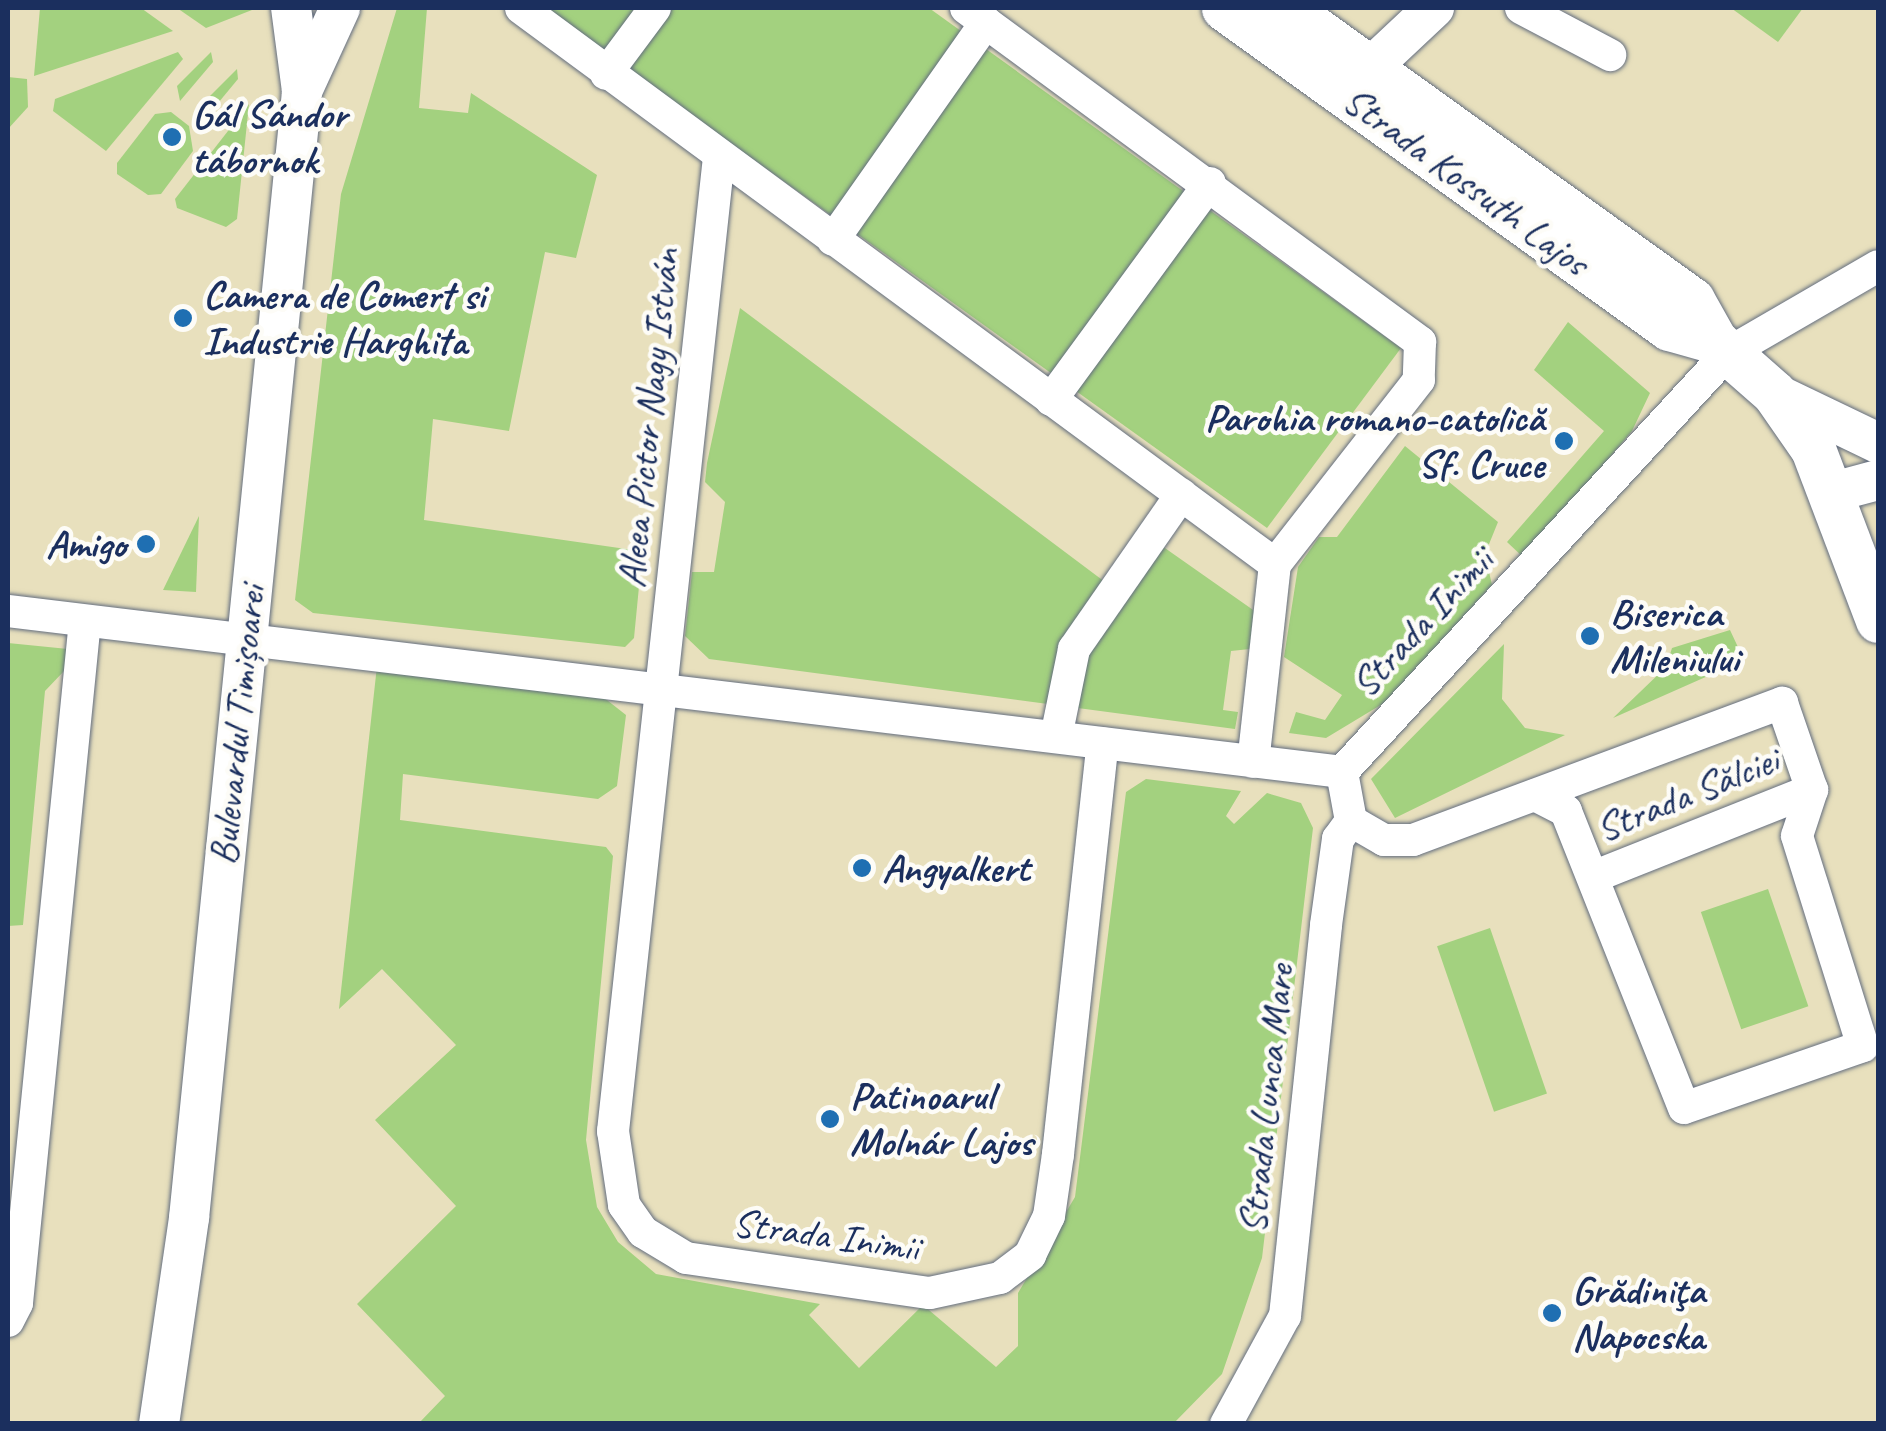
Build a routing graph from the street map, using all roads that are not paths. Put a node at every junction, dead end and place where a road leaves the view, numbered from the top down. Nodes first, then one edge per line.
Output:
1 (292, 8) edge
2 (340, 8) edge
3 (520, 8) edge
4 (655, 8) edge
5 (1224, 8) edge
6 (1434, 8) edge
7 (1522, 8) edge
8 (1290, 9) edge
9 (976, 14) edge
10 (1610, 55) dead end
11 (1370, 68) junction
12 (606, 74) junction
13 (302, 91) junction
14 (719, 157) junction
15 (1210, 183) junction
16 (833, 240) junction
17 (1878, 266) edge
18 (1721, 347) junction
19 (1774, 393) junction
20 (1051, 400) junction
21 (1878, 442) edge
22 (1878, 480) edge
23 (1833, 492) junction
24 (1181, 495) junction
25 (1275, 564) junction
26 (8, 611) edge
27 (1878, 620) edge
28 (85, 621) junction
29 (246, 636) junction
30 (661, 688) junction
31 (1056, 737) junction
32 (1103, 743) junction
33 (1253, 762) junction
34 (1342, 772) junction
35 (1812, 790) junction
36 (1535, 795) junction
37 (1351, 820) junction
38 (1593, 878) junction
39 (8, 1321) edge
40 (172, 1359) junction
41 (160, 1424) edge
42 (188, 1424) edge
43 (1226, 1424) edge

1 - 13 street, Bulevardul Timișoarei
2 - 13 street, Bulevardul Timișoarei
3 - 12 street
4 - 12 street
5 - 18 main road, Strada Kossuth Lajos
6 - 11 street
7 - 10 street
8 - 11 main road, Strada Kossuth Lajos
9 - 15 street
9 - 16 street
11 - 18 main road, Strada Kossuth Lajos
12 - 14 street
13 - 29 street, Bulevardul Timișoarei
14 - 16 street
14 - 30 street, Aleea Pictor Nagy István
15 - 20 street
15 - 25 street
16 - 20 street
17 - 18 street, Strada Inimii
18 - 19 main road, Strada Kossuth Lajos
18 - 34 street, Strada Inimii
19 - 21 street, Strada Kossuth Lajos
19 - 23 main road, Strada Kossuth Lajos
20 - 24 street
22 - 23 street
23 - 27 main road, Strada Kossuth Lajos
24 - 25 street
24 - 31 street
25 - 33 street
26 - 28 street
28 - 29 street
28 - 39 street
29 - 30 street
29 - 40 street, Bulevardul Timișoarei
30 - 31 street
30 - 32 street, Strada Inimii
31 - 32 street
32 - 33 street
33 - 34 street
34 - 37 street
35 - 36 street, Strada Sălciei
35 - 38 street, Strada Sălciei
35 - 38 street, Strada Sălciei
36 - 37 street, Strada Sălciei
36 - 38 street, Strada Sălciei
37 - 43 street, Strada Lunca Mare
40 - 41 street, Bulevardul Timișoarei
40 - 42 street, Bulevardul Timișoarei

